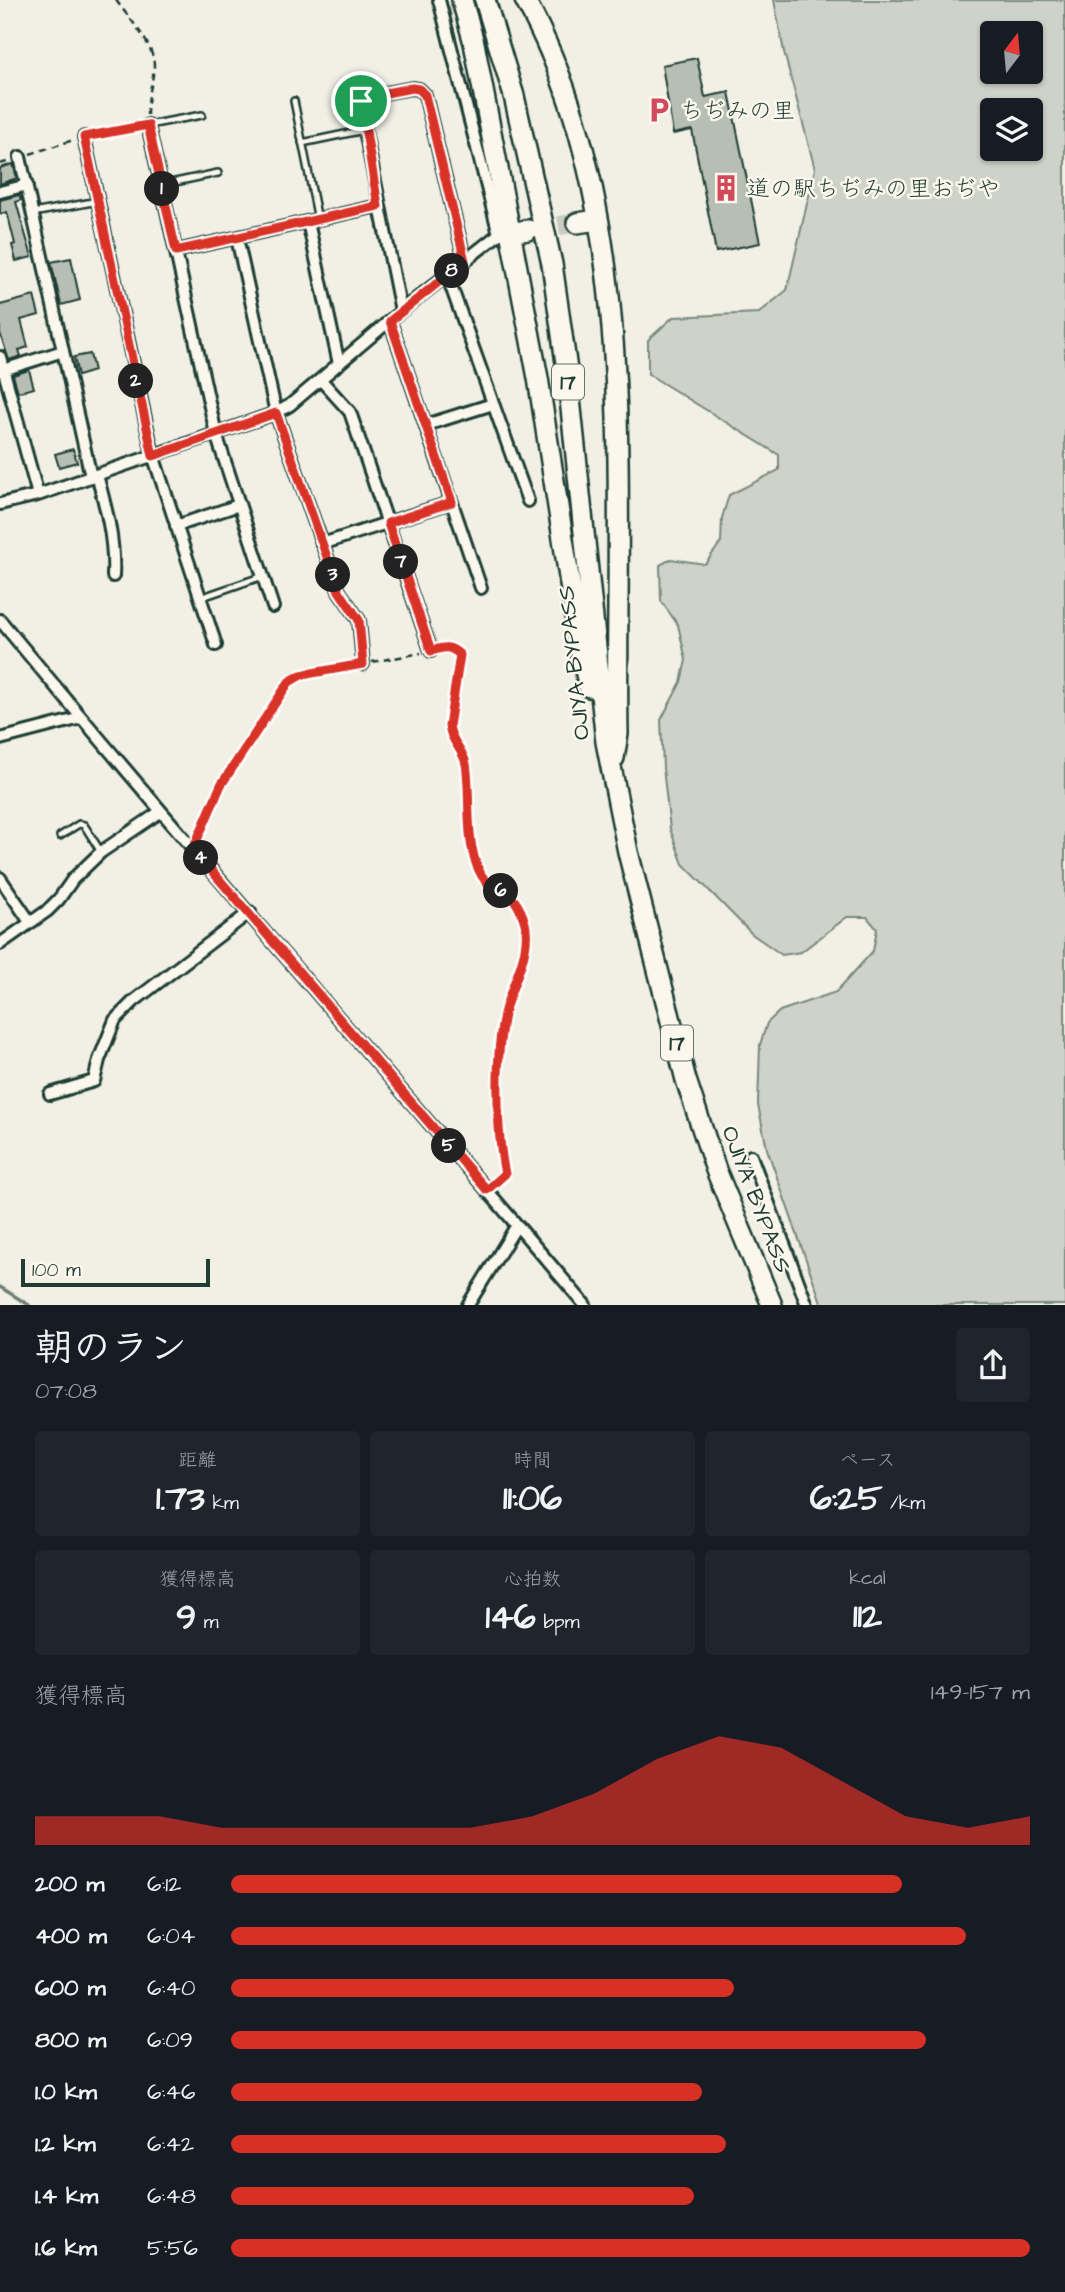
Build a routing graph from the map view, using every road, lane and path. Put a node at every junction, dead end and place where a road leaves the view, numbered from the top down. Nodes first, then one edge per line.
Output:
1 (116, 0) edge
2 (439, 0) edge
3 (462, 0) edge
4 (485, 0) edge
5 (525, 0) edge
6 (294, 101) dead end
7 (202, 115) dead end
8 (148, 125) junction
9 (364, 131) junction
10 (84, 137) junction
11 (302, 143) junction
12 (20, 157) junction
13 (0, 164) edge
14 (218, 173) dead end
15 (27, 186) junction
16 (161, 186) junction
17 (0, 192) edge
18 (97, 201) junction
19 (378, 206) junction
20 (33, 214) junction
21 (597, 220) junction
22 (313, 221) junction
23 (577, 223) tunnel mouth
24 (512, 233) junction
25 (237, 237) junction
26 (176, 251) junction
27 (465, 261) junction
28 (447, 275) junction
29 (401, 311) junction
30 (390, 321) junction
31 (63, 351) junction
32 (0, 357) edge
33 (340, 364) junction
34 (2, 370) edge
35 (321, 380) junction
36 (493, 404) junction
37 (276, 413) junction
38 (426, 425) junction
39 (216, 433) junction
40 (153, 456) junction
41 (94, 476) junction
42 (38, 495) junction
43 (527, 501) dead end
44 (452, 502) junction
45 (0, 504) edge
46 (239, 505) junction
47 (388, 523) junction
48 (176, 526) junction
49 (322, 544) junction
50 (113, 576) dead end
51 (263, 576) junction
52 (481, 589) dead end
53 (200, 598) junction
54 (273, 607) dead end
55 (0, 620) edge
56 (216, 645) dead end
57 (431, 651) junction
58 (363, 664) junction
59 (81, 718) junction
60 (0, 740) edge
61 (606, 743) junction
62 (611, 771) junction
63 (160, 812) junction
64 (60, 836) dead end
65 (193, 849) junction
66 (101, 852) junction
67 (0, 878) edge
68 (250, 912) junction
69 (30, 922) junction
70 (0, 944) edge
71 (50, 1094) dead end
72 (751, 1156) dead end
73 (487, 1190) junction
74 (517, 1225) junction
75 (468, 1305) edge
76 (585, 1305) edge
77 (772, 1305) edge
78 (807, 1305) edge

1 - 8 path
2 - 24 street
3 - 24 highway
4 - 61 highway, OJIYA BYPASS / 17
5 - 21 highway
6 - 11 lane
7 - 8 lane
8 - 10 lane
8 - 16 street
9 - 11 lane
9 - 19 street
9 - 27 street
10 - 12 path
10 - 18 street
11 - 22 lane
12 - 13 path
12 - 15 street
14 - 16 lane
15 - 17 street
15 - 20 street
16 - 26 street
18 - 20 lane
18 - 40 street
19 - 22 street
19 - 29 street
20 - 31 street
21 - 23 highway
21 - 62 highway
22 - 25 street
22 - 33 street
24 - 27 street
24 - 61 highway
25 - 26 street
25 - 37 street
26 - 39 street
27 - 28 street
28 - 29 street
28 - 36 street
29 - 30 street
30 - 33 street
30 - 38 street
31 - 34 street
31 - 41 street
32 - 34 street
33 - 35 street
34 - 42 street
35 - 37 street
35 - 47 street
36 - 38 street
36 - 43 street
37 - 39 street
37 - 49 street
38 - 44 street
39 - 40 street
39 - 46 street
40 - 41 street
40 - 48 street
41 - 42 street
41 - 50 street
42 - 45 street
44 - 47 street
44 - 52 street
46 - 48 street
46 - 51 street
47 - 49 street
47 - 57 street
48 - 53 street
49 - 58 street
51 - 53 lane
51 - 54 street
53 - 56 street
55 - 59 street
57 - 58 path
57 - 73 path
58 - 65 path
59 - 60 street
59 - 63 street
61 - 62 highway, OJIYA BYPASS / 17
62 - 77 highway, OJIYA BYPASS / 17
63 - 65 street
63 - 66 street
64 - 66 lane
65 - 68 street
66 - 69 street
67 - 69 street
68 - 71 street
68 - 73 street
69 - 70 street
72 - 78 street
73 - 74 street
74 - 75 street
74 - 76 street

